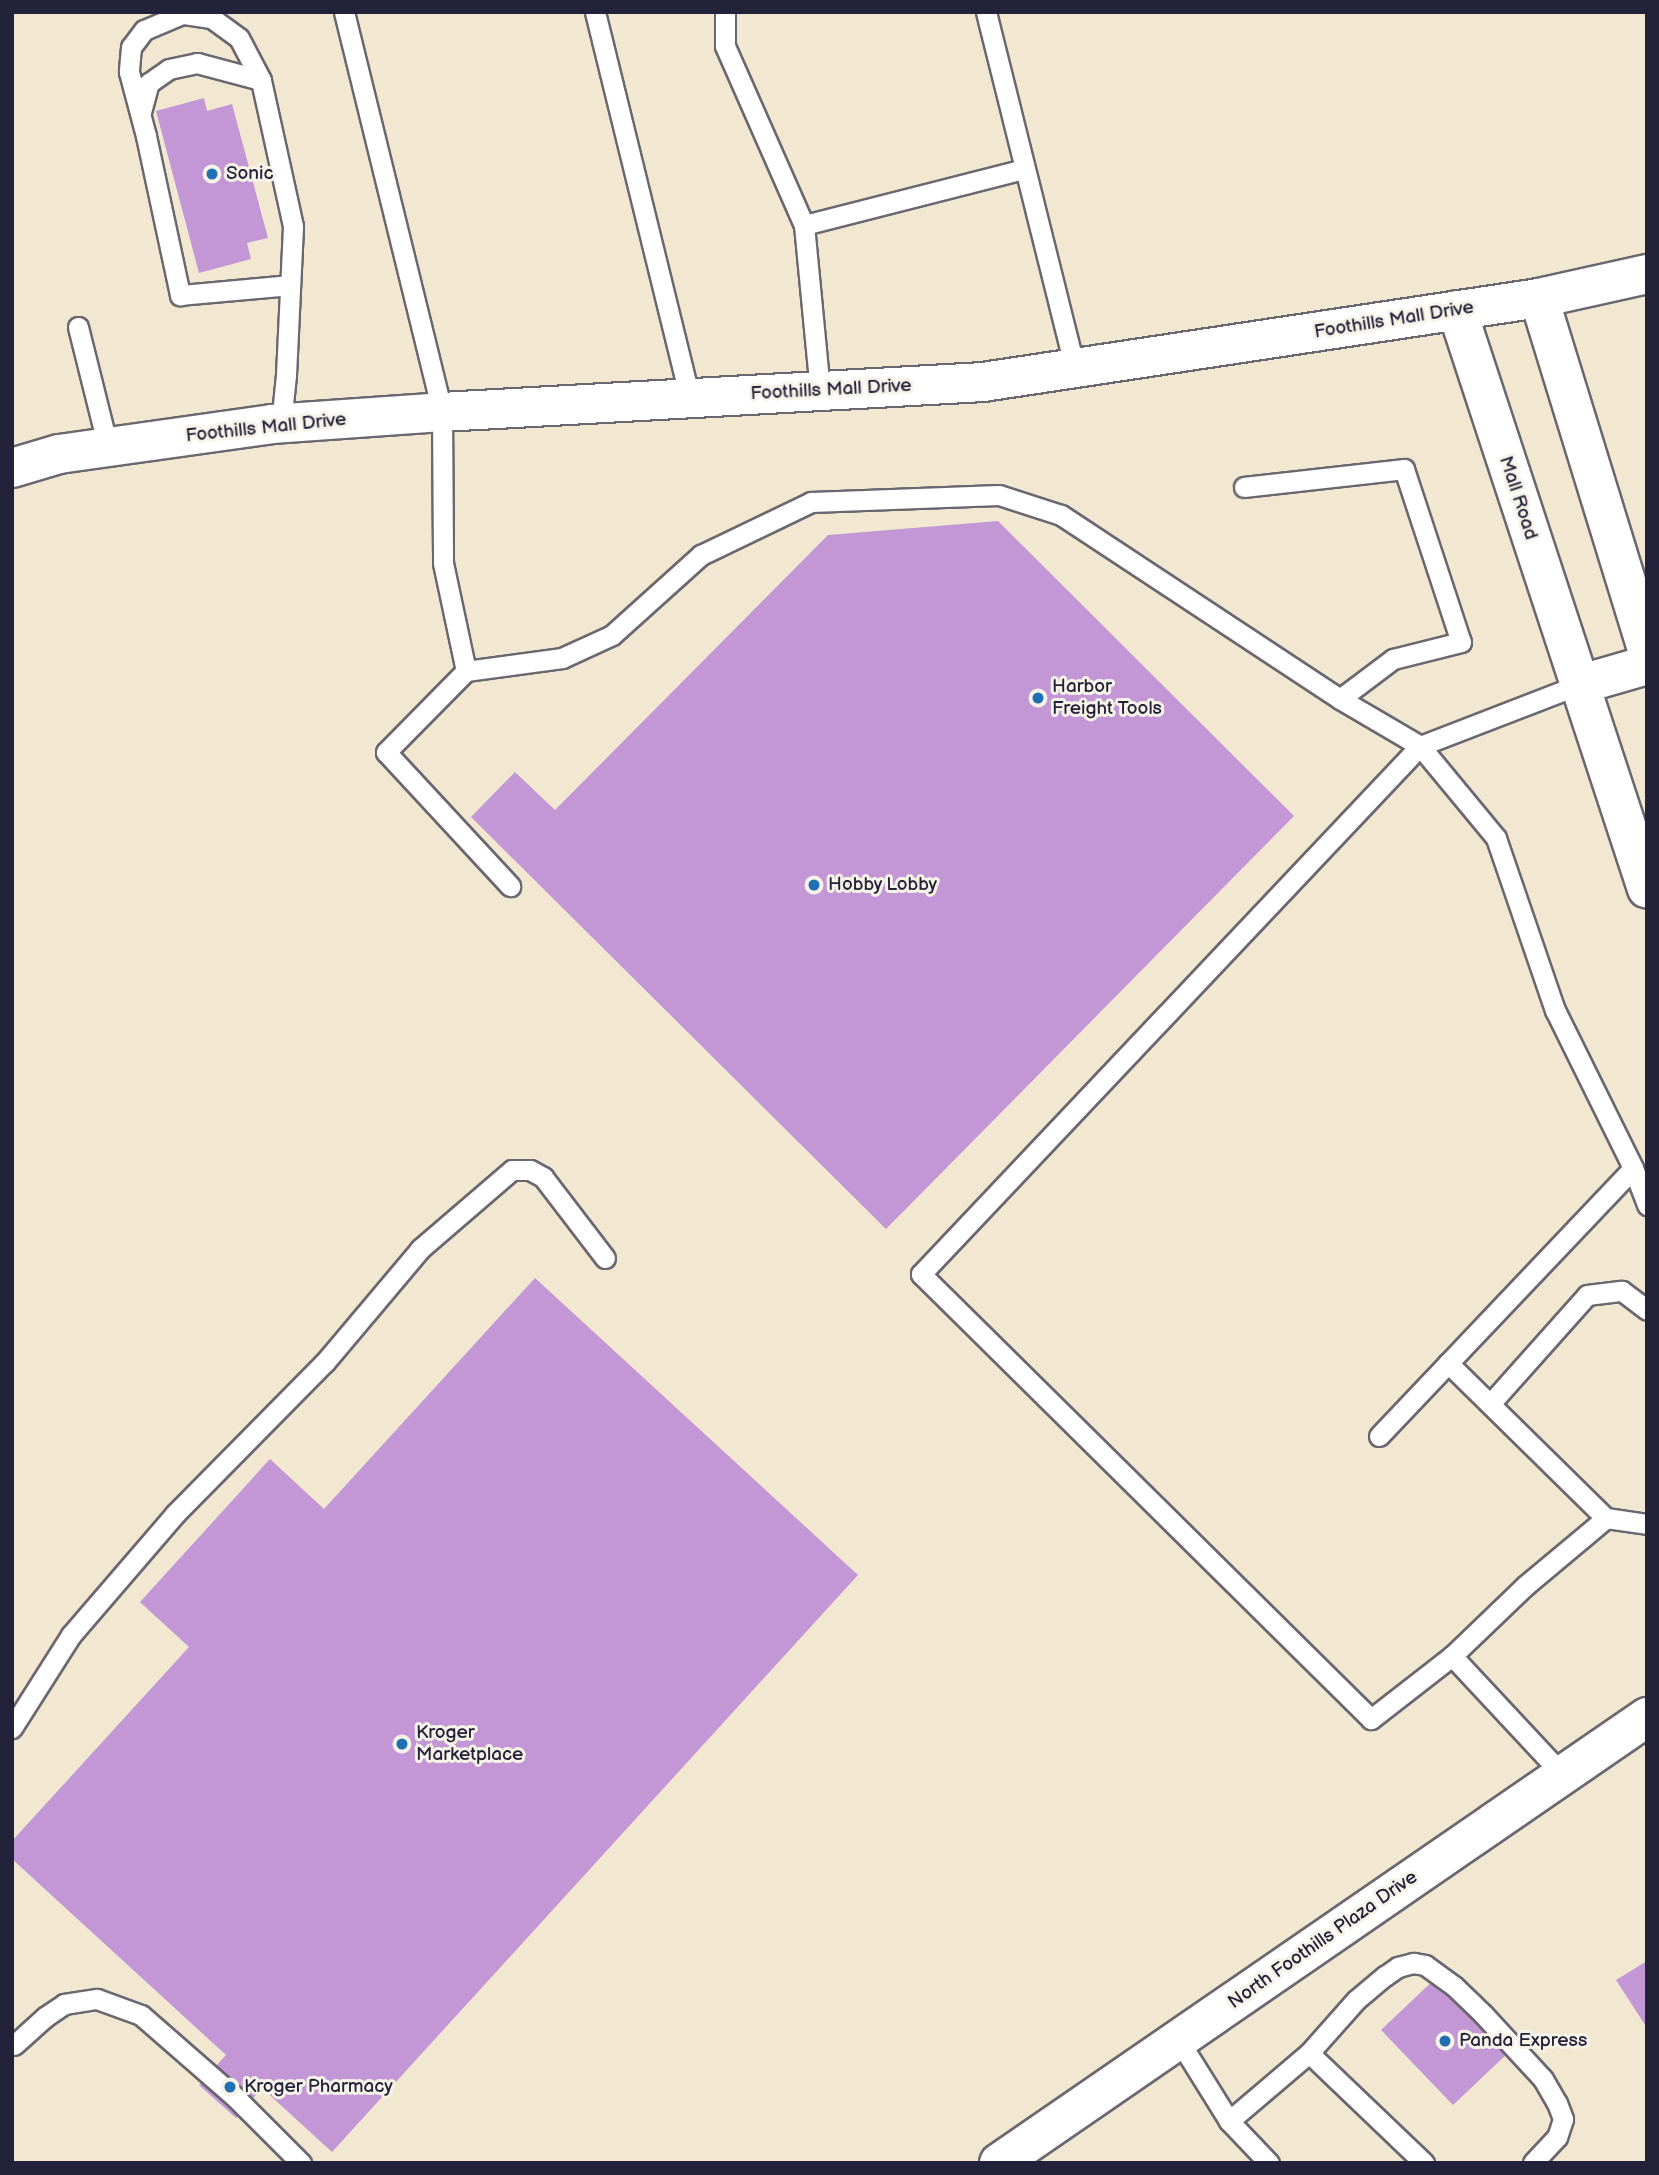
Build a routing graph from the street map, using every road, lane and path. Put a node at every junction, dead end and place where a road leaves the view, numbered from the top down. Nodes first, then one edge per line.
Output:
1 (344, 12) edge
2 (595, 12) edge
3 (725, 12) edge
4 (986, 12) edge
5 (261, 80) junction
6 (140, 114) junction
7 (1024, 169) junction
8 (804, 225) junction
9 (1647, 274) edge
10 (290, 285) junction
11 (1539, 298) junction
12 (1457, 310) junction
13 (78, 327) dead end
14 (1074, 368) junction
15 (820, 391) junction
16 (690, 398) junction
17 (442, 412) junction
18 (281, 424) junction
19 (108, 447) junction
20 (12, 468) edge
21 (1244, 487) dead end
22 (1647, 648) edge
23 (1647, 665) edge
24 (466, 671) junction
25 (1578, 685) junction
26 (1340, 699) junction
27 (1420, 746) junction
28 (510, 886) dead end
29 (1647, 889) edge
30 (1633, 1168) junction
31 (1647, 1205) edge
32 (605, 1258) dead end
33 (1647, 1310) edge
34 (1448, 1363) junction
35 (1490, 1404) junction
36 (1379, 1436) dead end
37 (1606, 1518) junction
38 (1647, 1524) edge
39 (1451, 1656) junction
40 (1647, 1717) edge
41 (12, 1728) edge
42 (1563, 1774) junction
43 (1178, 2039) junction
44 (15, 2045) dead end
45 (1309, 2053) junction
46 (1229, 2121) junction
47 (301, 2163) edge
48 (999, 2163) edge
49 (1269, 2163) edge
50 (1424, 2163) edge
51 (1533, 2163) edge

1 - 17 lane
2 - 16 lane
3 - 8 lane
4 - 7 lane
5 - 6 lane
5 - 6 lane
5 - 10 lane
6 - 10 lane
7 - 8 lane
7 - 14 lane
8 - 15 lane
9 - 11 street, Foothills Mall Drive
10 - 18 lane
11 - 12 street, Foothills Mall Drive
11 - 22 street
12 - 14 street, Foothills Mall Drive
12 - 25 street, Mall Road
13 - 19 lane
14 - 15 street, Foothills Mall Drive
15 - 16 street, Foothills Mall Drive
16 - 17 street, Foothills Mall Drive
17 - 18 street, Foothills Mall Drive
17 - 24 lane
18 - 19 street, Foothills Mall Drive
19 - 20 street, Foothills Mall Drive
21 - 26 lane
23 - 25 street
24 - 26 lane
24 - 28 lane
25 - 27 lane
25 - 29 street, Mall Road
26 - 27 lane
27 - 30 lane
27 - 39 lane
30 - 31 lane
30 - 34 lane
32 - 41 lane
33 - 35 lane
34 - 35 lane
34 - 36 lane
35 - 37 lane
37 - 38 lane
37 - 39 lane
39 - 42 lane
40 - 42 street, North Foothills Plaza Drive
42 - 43 street, North Foothills Plaza Drive
43 - 46 lane
43 - 48 street, North Foothills Plaza Drive
44 - 47 lane
45 - 46 lane
45 - 50 lane
45 - 51 lane
46 - 49 lane

